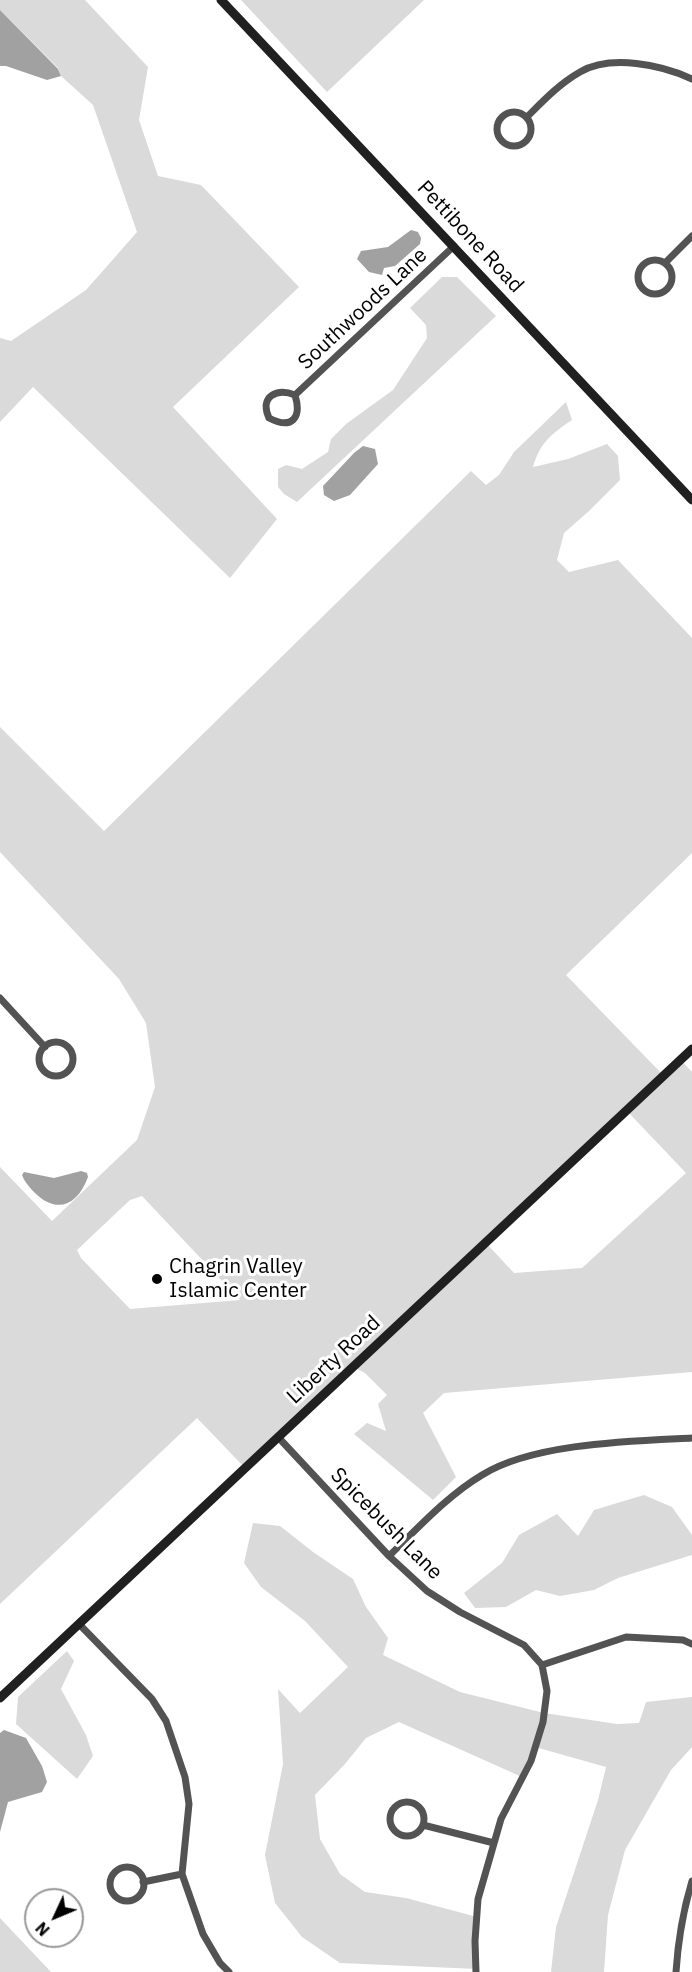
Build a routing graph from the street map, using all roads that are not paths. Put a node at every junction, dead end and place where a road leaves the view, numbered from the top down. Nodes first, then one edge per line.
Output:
1 (221, 0) edge
2 (692, 79) edge
3 (527, 117) junction
4 (692, 236) edge
5 (454, 246) junction
6 (665, 262) junction
7 (296, 395) junction
8 (692, 500) edge
9 (0, 998) edge
10 (45, 1047) junction
11 (692, 1049) edge
12 (278, 1437) junction
13 (692, 1438) edge
14 (389, 1556) junction
15 (79, 1624) junction
16 (692, 1644) edge
17 (542, 1665) junction
18 (0, 1698) edge
19 (423, 1825) junction
20 (494, 1843) junction
21 (182, 1874) junction
22 (692, 1881) edge
23 (144, 1882) junction
24 (229, 1972) edge
25 (476, 1972) edge
26 (676, 1972) edge

1 - 5 street, Pettibone Road
2 - 3 street
3 - 3 street
4 - 6 street
5 - 7 street, Southwoods Lane
5 - 8 street, Pettibone Road
6 - 6 street
7 - 7 street, Southwoods Lane
9 - 10 street
10 - 10 street
11 - 12 street, Liberty Road
12 - 14 street, Spicebush Lane
12 - 15 street, Liberty Road
13 - 14 street
14 - 17 street, Spicebush Lane
15 - 18 street, Liberty Road
15 - 21 street
16 - 17 street
17 - 20 street
19 - 19 street
19 - 20 street
20 - 25 street
21 - 23 street
21 - 24 street
22 - 26 street
23 - 23 street

